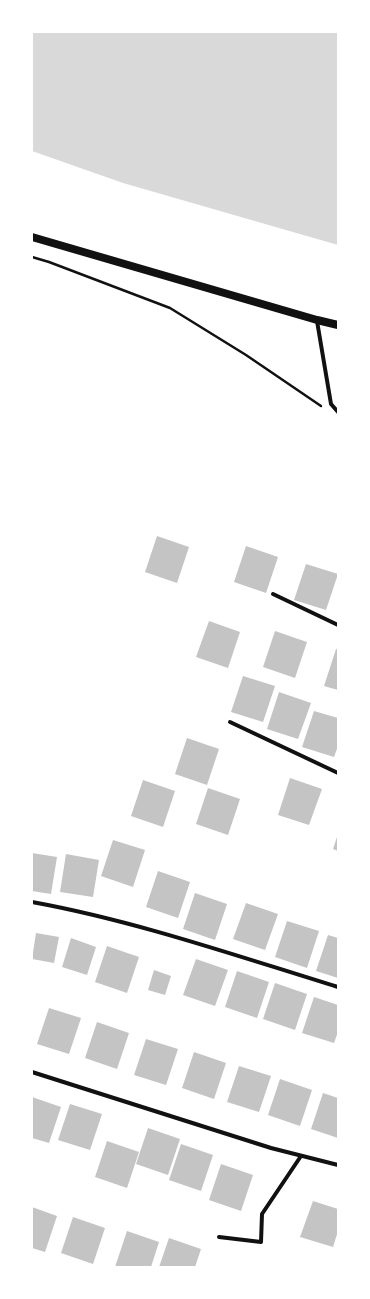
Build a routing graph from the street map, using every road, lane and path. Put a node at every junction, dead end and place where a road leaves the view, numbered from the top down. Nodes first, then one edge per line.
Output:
1 (32, 236) edge
2 (32, 257) edge
3 (317, 320) junction
4 (338, 325) edge
5 (326, 408) dead end
6 (338, 412) edge
7 (273, 594) dead end
8 (338, 625) edge
9 (230, 722) dead end
10 (338, 773) edge
11 (32, 902) edge
12 (338, 987) edge
13 (32, 1072) edge
14 (301, 1156) junction
15 (338, 1165) edge
16 (219, 1237) dead end

1 - 3 main road
2 - 5 path
3 - 4 main road
3 - 6 street
7 - 8 street
9 - 10 street
11 - 12 street
13 - 14 street
14 - 15 street
14 - 16 street

